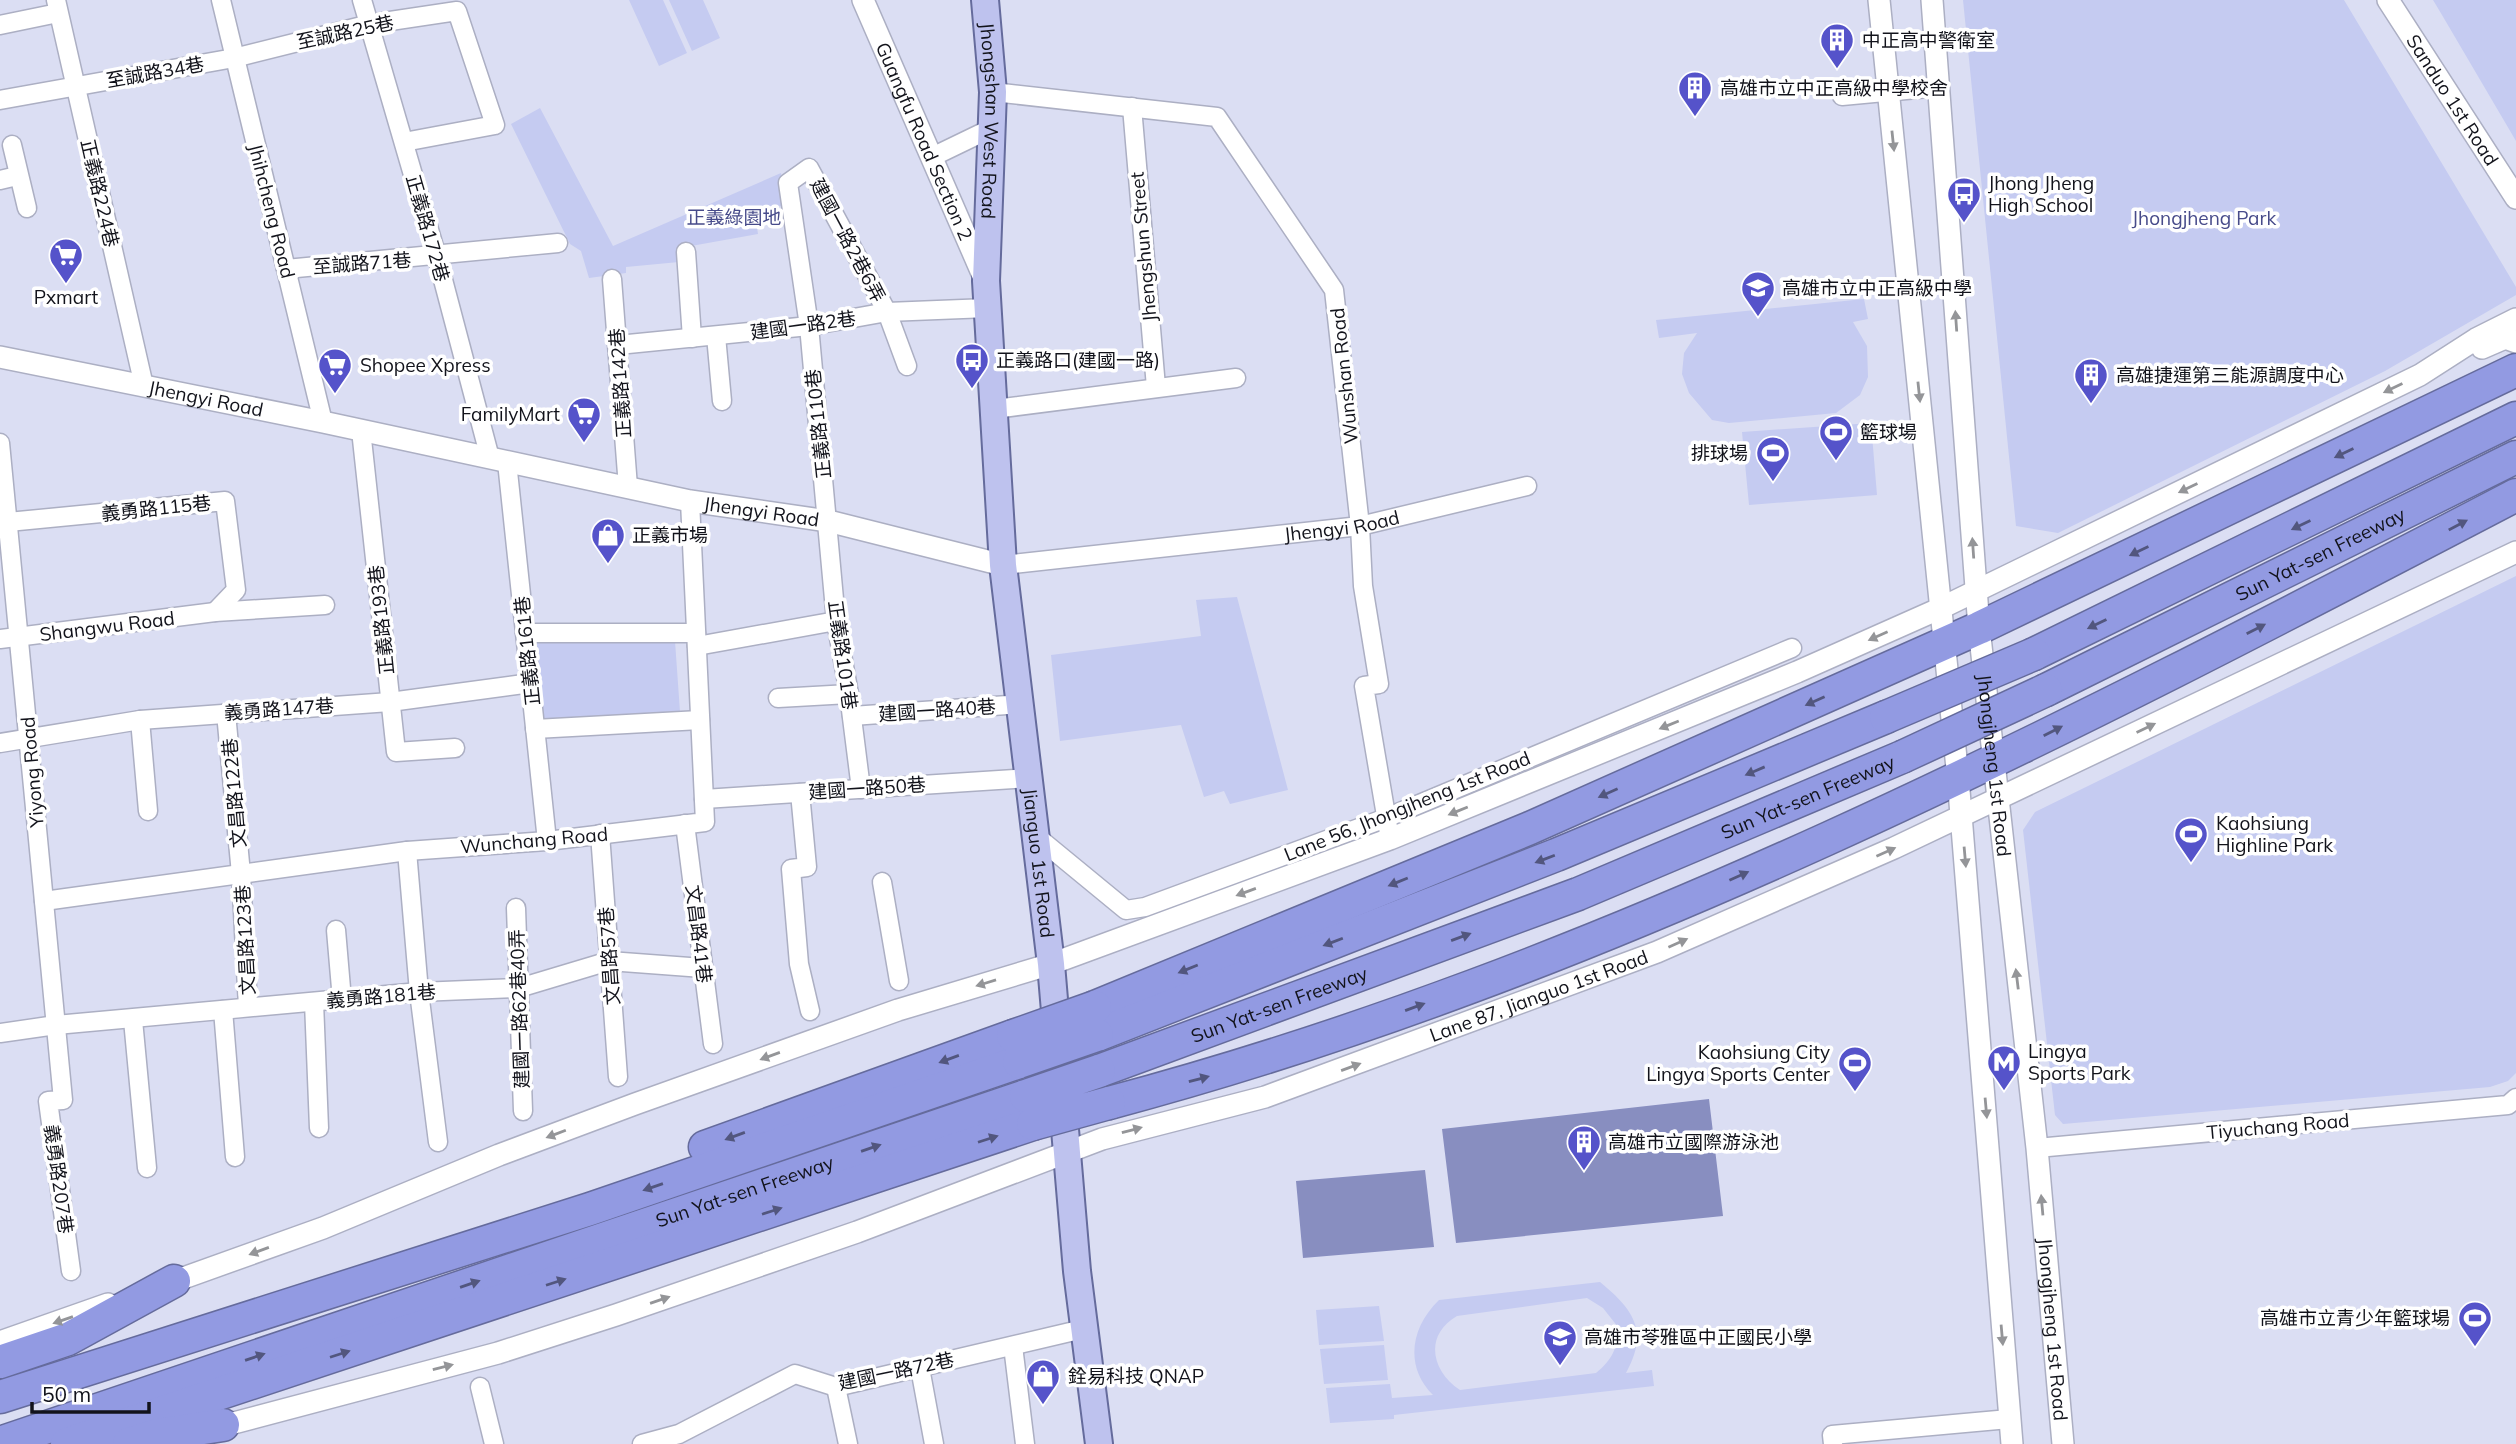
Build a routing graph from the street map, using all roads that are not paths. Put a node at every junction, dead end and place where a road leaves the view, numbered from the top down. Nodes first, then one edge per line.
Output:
1 (221, 0) edge
2 (362, 0) edge
3 (863, 0) edge
4 (985, 0) edge
5 (1879, 0) edge
6 (1932, 0) edge
7 (2388, 0) edge
8 (57, 6) edge
9 (370, 24) junction
10 (0, 25) edge
11 (234, 58) junction
12 (76, 86) junction
13 (1938, 87) junction
14 (993, 92) junction
15 (1888, 92) junction
16 (1842, 96) dead end
17 (0, 100) edge
18 (1132, 107) junction
19 (992, 128) junction
20 (404, 142) junction
21 (12, 145) dead end
22 (932, 157) junction
23 (809, 168) joint
24 (9, 178) edge
25 (2516, 198) edge
26 (27, 208) dead end
27 (558, 243) dead end
28 (686, 252) dead end
29 (437, 257) junction
30 (286, 269) junction
31 (612, 279) dead end
32 (986, 281) junction
33 (988, 308) junction
34 (887, 312) junction
35 (2516, 319) edge
36 (809, 326) junction
37 (716, 336) junction
38 (692, 338) junction
39 (2516, 342) edge
40 (618, 345) junction
41 (0, 357) edge
42 (907, 366) dead end
43 (2516, 370) edge
44 (2420, 375) junction
45 (1236, 378) dead end
46 (144, 386) junction
47 (1156, 387) junction
48 (722, 401) dead end
49 (995, 409) junction
50 (2516, 418) edge
51 (323, 422) junction
52 (361, 430) junction
53 (0, 443) edge
54 (2516, 457) edge
55 (499, 460) junction
56 (1, 474) edge
57 (1527, 486) dead end
58 (628, 487) junction
59 (2516, 495) edge
60 (690, 501) junction
61 (828, 521) junction
62 (8, 522) junction
63 (1360, 526) junction
64 (2516, 536) edge
65 (2516, 552) edge
66 (1003, 565) junction
67 (1976, 592) junction
68 (325, 605) dead end
69 (1941, 608) junction
70 (215, 612) junction
71 (2369, 619) junction
72 (836, 621) junction
73 (1979, 628) junction
74 (525, 633) junction
75 (19, 637) junction
76 (0, 639) edge
77 (696, 640) junction
78 (1945, 643) junction
79 (1792, 648) dead end
80 (531, 683) junction
81 (849, 694) junction
82 (778, 698) dead end
83 (390, 702) junction
84 (1022, 704) junction
85 (226, 713) junction
86 (852, 716) junction
87 (140, 720) junction
88 (700, 720) junction
89 (535, 729) junction
90 (29, 740) junction
91 (0, 743) edge
92 (455, 748) dead end
93 (1992, 762) junction
94 (1029, 778) junction
95 (1958, 778) junction
96 (860, 789) junction
97 (800, 793) junction
98 (704, 799) junction
99 (1996, 800) junction
100 (148, 811) dead end
101 (1962, 815) junction
102 (1386, 818) junction
103 (685, 824) junction
104 (600, 834) junction
105 (1036, 836) junction
106 (1390, 839) junction
107 (547, 841) junction
108 (407, 851) junction
109 (241, 874) junction
110 (883, 882) dead end
111 (44, 901) junction
112 (516, 908) dead end
113 (336, 930) dead end
114 (608, 961) junction
115 (1051, 964) junction
116 (703, 968) junction
117 (899, 981) dead end
118 (519, 988) junction
119 (419, 992) junction
120 (342, 1000) junction
121 (314, 1002) junction
122 (248, 1007) junction
123 (223, 1010) junction
124 (810, 1011) dead end
125 (133, 1020) junction
126 (1096, 1021) junction
127 (56, 1025) junction
128 (0, 1033) edge
129 (713, 1044) dead end
130 (618, 1077) dead end
131 (63, 1100) joint
132 (2513, 1106) edge
133 (1030, 1110) junction
134 (523, 1111) dead end
135 (319, 1128) dead end
136 (438, 1142) dead end
137 (2037, 1148) junction
138 (1068, 1151) junction
139 (235, 1157) dead end
140 (147, 1168) dead end
141 (72, 1270) dead end
142 (174, 1281) junction
143 (1083, 1329) junction
144 (0, 1342) edge
145 (1013, 1346) junction
146 (0, 1362) edge
147 (920, 1368) junction
148 (480, 1387) dead end
149 (836, 1387) junction
150 (0, 1398) edge
151 (2009, 1419) junction
152 (223, 1424) junction
153 (680, 1439) edge
154 (2, 1443) edge
155 (66, 1444) edge
156 (128, 1444) edge
157 (164, 1444) edge
158 (494, 1444) edge
159 (642, 1444) edge
160 (848, 1444) edge
161 (934, 1444) edge
162 (1024, 1444) edge
163 (1099, 1444) edge
164 (1833, 1444) edge
165 (2012, 1444) edge
166 (2063, 1444) edge

1 - 11 street, Jhihcheng Road
2 - 9 street, 正義路172巷
3 - 22 street, Guangfu Road Section 2
4 - 14 main road, Jhongshan West Road
5 - 15 street, Jhongjheng 1st Road
6 - 13 street, Jhongjheng 1st Road
7 - 25 street, Sanduo 1st Road
8 - 10 street
8 - 12 street, 正義路224巷
9 - 11 street, 至誠路25巷
9 - 20 street, 正義路172巷
9 - 20 street, 至誠路25巷
11 - 12 street, 至誠路34巷
11 - 30 street, Jhihcheng Road
12 - 17 street, 至誠路34巷
12 - 46 street, 正義路224巷
13 - 15 street
67 -> 13 street, Jhongjheng 1st Road
14 - 18 street, Wunshan Road
14 - 19 main road, Jhongshan West Road
15 - 16 street
15 -> 69 street, Jhongjheng 1st Road
18 - 47 street, Jhengshun Street
18 - 63 street, Wunshan Road
19 - 22 street
19 - 32 main road, Jhongshan West Road
20 - 29 street, 正義路172巷
21 - 24 street
22 - 32 street, Guangfu Road Section 2
23 - 34 street, 建國一路2巷6弄
23 - 36 street, 正義路110巷
24 - 26 street
27 - 29 street, 至誠路71巷
28 - 38 street
29 - 30 street, 至誠路71巷
29 - 55 street, 正義路172巷
30 - 51 street, Jhihcheng Road
31 - 40 street, 正義路142巷
32 - 33 main road, Jianguo 1st Road
33 - 34 street, 建國一路2巷
33 - 49 main road, Jianguo 1st Road
34 - 36 street, 建國一路2巷
34 - 42 street, 建國一路2巷6弄
35 - 44 street
36 - 37 street, 建國一路2巷
36 - 61 street, 正義路110巷
37 - 38 street, 建國一路2巷
37 - 48 street
38 - 40 street, 建國一路2巷
39 - 44 street
40 - 58 street, 正義路142巷
41 - 46 street, Jhengyi Road
43 -> 73 highway
44 -> 67 street
45 - 47 street
46 - 51 street, Jhengyi Road
47 - 49 street
49 - 66 main road, Jianguo 1st Road
50 -> 126 highway, Sun Yat-sen Freeway, bridge
51 - 52 street, Jhengyi Road
52 - 55 street, Jhengyi Road
52 - 83 street, 正義路193巷
53 - 56 street, Yiyong Road
133 -> 54 highway, Sun Yat-sen Freeway, bridge
55 - 58 street, Jhengyi Road
55 - 74 street, 正義路161巷
56 - 62 street, Yiyong Road
57 - 63 street, Jhengyi Road
58 - 60 street, Jhengyi Road
93 -> 59 highway
60 - 61 street, Jhengyi Road
60 - 77 street
61 - 66 street, Jhengyi Road
61 - 72 street, 正義路101巷
62 - 70 street, 義勇路115巷
62 - 75 street, Yiyong Road
63 - 66 street, Jhengyi Road
63 - 102 street, Wunshan Road
64 - 71 street
65 - 71 street
66 - 84 main road, Jianguo 1st Road
67 - 69 street
67 - 73 street, Jhongjheng 1st Road
68 - 70 street, Shangwu Road
69 - 78 street, Jhongjheng 1st Road
69 -> 106 street
70 - 75 street, Shangwu Road
99 -> 71 street, Lane 87, Jianguo 1st Road
72 - 77 street
72 - 81 street, 正義路101巷
73 - 78 highway
73 - 93 street, Jhongjheng 1st Road
74 - 77 street
74 - 80 street, 正義路161巷
75 - 76 street, Shangwu Road
75 - 90 street, Yiyong Road
77 - 88 street
78 - 95 street, Jhongjheng 1st Road
78 -> 126 highway
79 - 102 street, Lane 56, Jhongjheng 1st Road
80 - 83 street, 義勇路147巷
80 - 89 street, 正義路161巷
81 - 82 street
81 - 86 street, 正義路101巷
83 - 85 street, 義勇路147巷
83 - 92 street, 正義路193巷
84 - 86 street, 建國一路40巷
84 - 94 main road, Jianguo 1st Road
85 - 87 street, 義勇路147巷
85 - 109 street, 文昌路122巷
86 - 96 street, 正義路101巷
87 - 90 street, 義勇路147巷
87 - 100 street
88 - 89 street
88 - 98 street
89 - 107 street, 正義路161巷
90 - 91 street, 義勇路147巷
90 - 111 street, Yiyong Road
93 - 95 highway
93 - 99 street, Jhongjheng 1st Road
94 - 96 street, 建國一路50巷
94 - 105 main road, Jianguo 1st Road
95 - 101 street, Jhongjheng 1st Road
133 -> 95 highway, bridge
96 - 97 street, 建國一路50巷
97 - 98 street, 建國一路50巷
97 - 124 street
98 - 103 street
99 - 101 street, Lane 87, Jianguo 1st Road
137 -> 99 street, Jhongjheng 1st Road
138 -> 101 street, Lane 87, Jianguo 1st Road
101 -> 151 street, Jhongjheng 1st Road
102 - 105 street, Lane 56, Jhongjheng 1st Road
102 - 106 street, Wunshan Road
103 - 104 street, Wunchang Road
103 - 116 street, 文昌路41巷
104 - 107 street, Wunchang Road
104 - 114 street, 文昌路57巷
105 - 115 main road, Jianguo 1st Road
106 -> 115 street
107 - 108 street, Wunchang Road
108 - 109 street, Wunchang Road
108 - 119 street
109 - 111 street, Wunchang Road
109 - 122 street, 文昌路123巷
110 - 117 street
111 - 127 street, Yiyong Road
112 - 118 street, 建國一路62巷40弄
113 - 120 street
114 - 116 street, 義勇路181巷
114 - 118 street, 義勇路181巷
114 - 130 street, 文昌路57巷
115 - 138 main road, Jianguo 1st Road
115 -> 142 street
116 - 129 street, 文昌路41巷
118 - 119 street, 義勇路181巷
118 - 134 street, 建國一路62巷40弄
119 - 120 street, 義勇路181巷
119 - 136 street
120 - 121 street, 義勇路181巷
121 - 122 street, 義勇路181巷
121 - 135 street
122 - 123 street, 義勇路181巷
123 - 125 street, 義勇路181巷
123 - 139 street
125 - 127 street, 義勇路181巷
125 - 140 street
126 -> 150 highway, bridge
127 - 128 street, 義勇路181巷
127 - 131 street, Yiyong Road
131 - 141 street, 義勇路207巷
132 - 137 street, Tiyuchang Road
154 -> 133 highway, Sun Yat-sen Freeway
155 -> 133 highway
166 -> 137 street, Jhongjheng 1st Road
138 - 143 main road, Jianguo 1st Road
152 -> 138 street, Lane 87, Jianguo 1st Road
142 -> 144 street
142 - 146 highway
143 - 145 street, 建國一路72巷
143 - 163 main road, Jianguo 1st Road
145 - 147 street, 建國一路72巷
145 - 162 street
147 - 149 street, 建國一路72巷
147 - 161 street
148 - 158 street
149 - 153 street, 建國一路72巷
149 - 160 street
151 - 164 street
151 - 165 street, Jhongjheng 1st Road
152 - 156 highway
152 - 157 street, Lane 87, Jianguo 1st Road
153 - 159 street, 建國一路72巷

